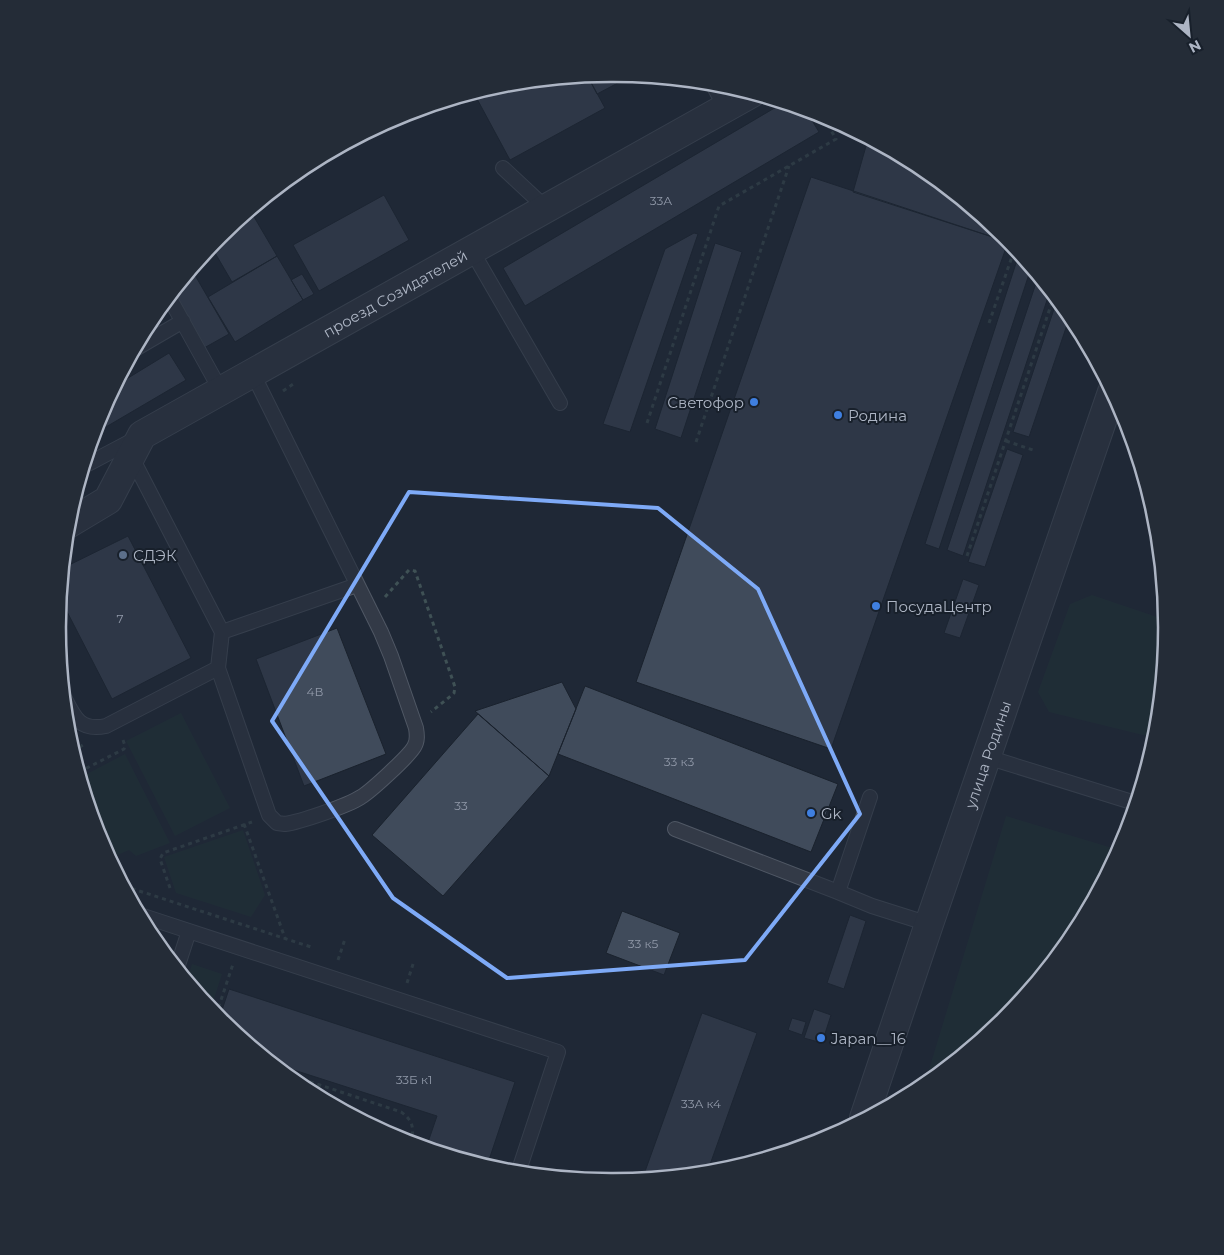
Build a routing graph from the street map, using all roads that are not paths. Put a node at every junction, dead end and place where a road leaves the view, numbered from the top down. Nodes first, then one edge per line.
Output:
1 (717, 92) edge
2 (744, 98) edge
3 (726, 109) junction
4 (503, 168) dead end
5 (547, 209) junction
6 (472, 251) junction
7 (173, 304) edge
8 (183, 321) junction
9 (148, 341) edge
10 (252, 372) junction
11 (221, 392) junction
12 (1108, 402) edge
13 (560, 404) dead end
14 (137, 445) junction
15 (92, 463) edge
16 (78, 519) edge
17 (357, 585) junction
18 (222, 632) junction
19 (218, 668) junction
20 (74, 716) edge
21 (986, 757) junction
22 (870, 797) dead end
23 (1130, 801) edge
24 (675, 829) dead end
25 (838, 892) junction
26 (150, 918) edge
27 (929, 924) junction
28 (189, 931) junction
29 (179, 961) edge
30 (867, 1110) edge
31 (520, 1165) edge

1 - 3 lane
2 - 3 street, проезд Созидателей
3 - 5 street, проезд Созидателей
4 - 5 lane
5 - 6 street, проезд Созидателей
6 - 10 street, проезд Созидателей
6 - 13 lane
7 - 8 lane
8 - 9 lane
8 - 11 lane
10 - 11 street, проезд Созидателей
10 - 17 lane
11 - 14 street, проезд Созидателей
12 - 21 street, улица Родины
14 - 15 lane
14 - 16 street
14 - 18 lane
17 - 18 lane
17 - 19 lane
18 - 19 lane
19 - 20 lane
21 - 23 lane
21 - 27 street, улица Родины
22 - 25 lane
24 - 25 lane
25 - 27 lane
26 - 28 lane
27 - 30 street, улица Родины
28 - 29 lane
28 - 31 lane

